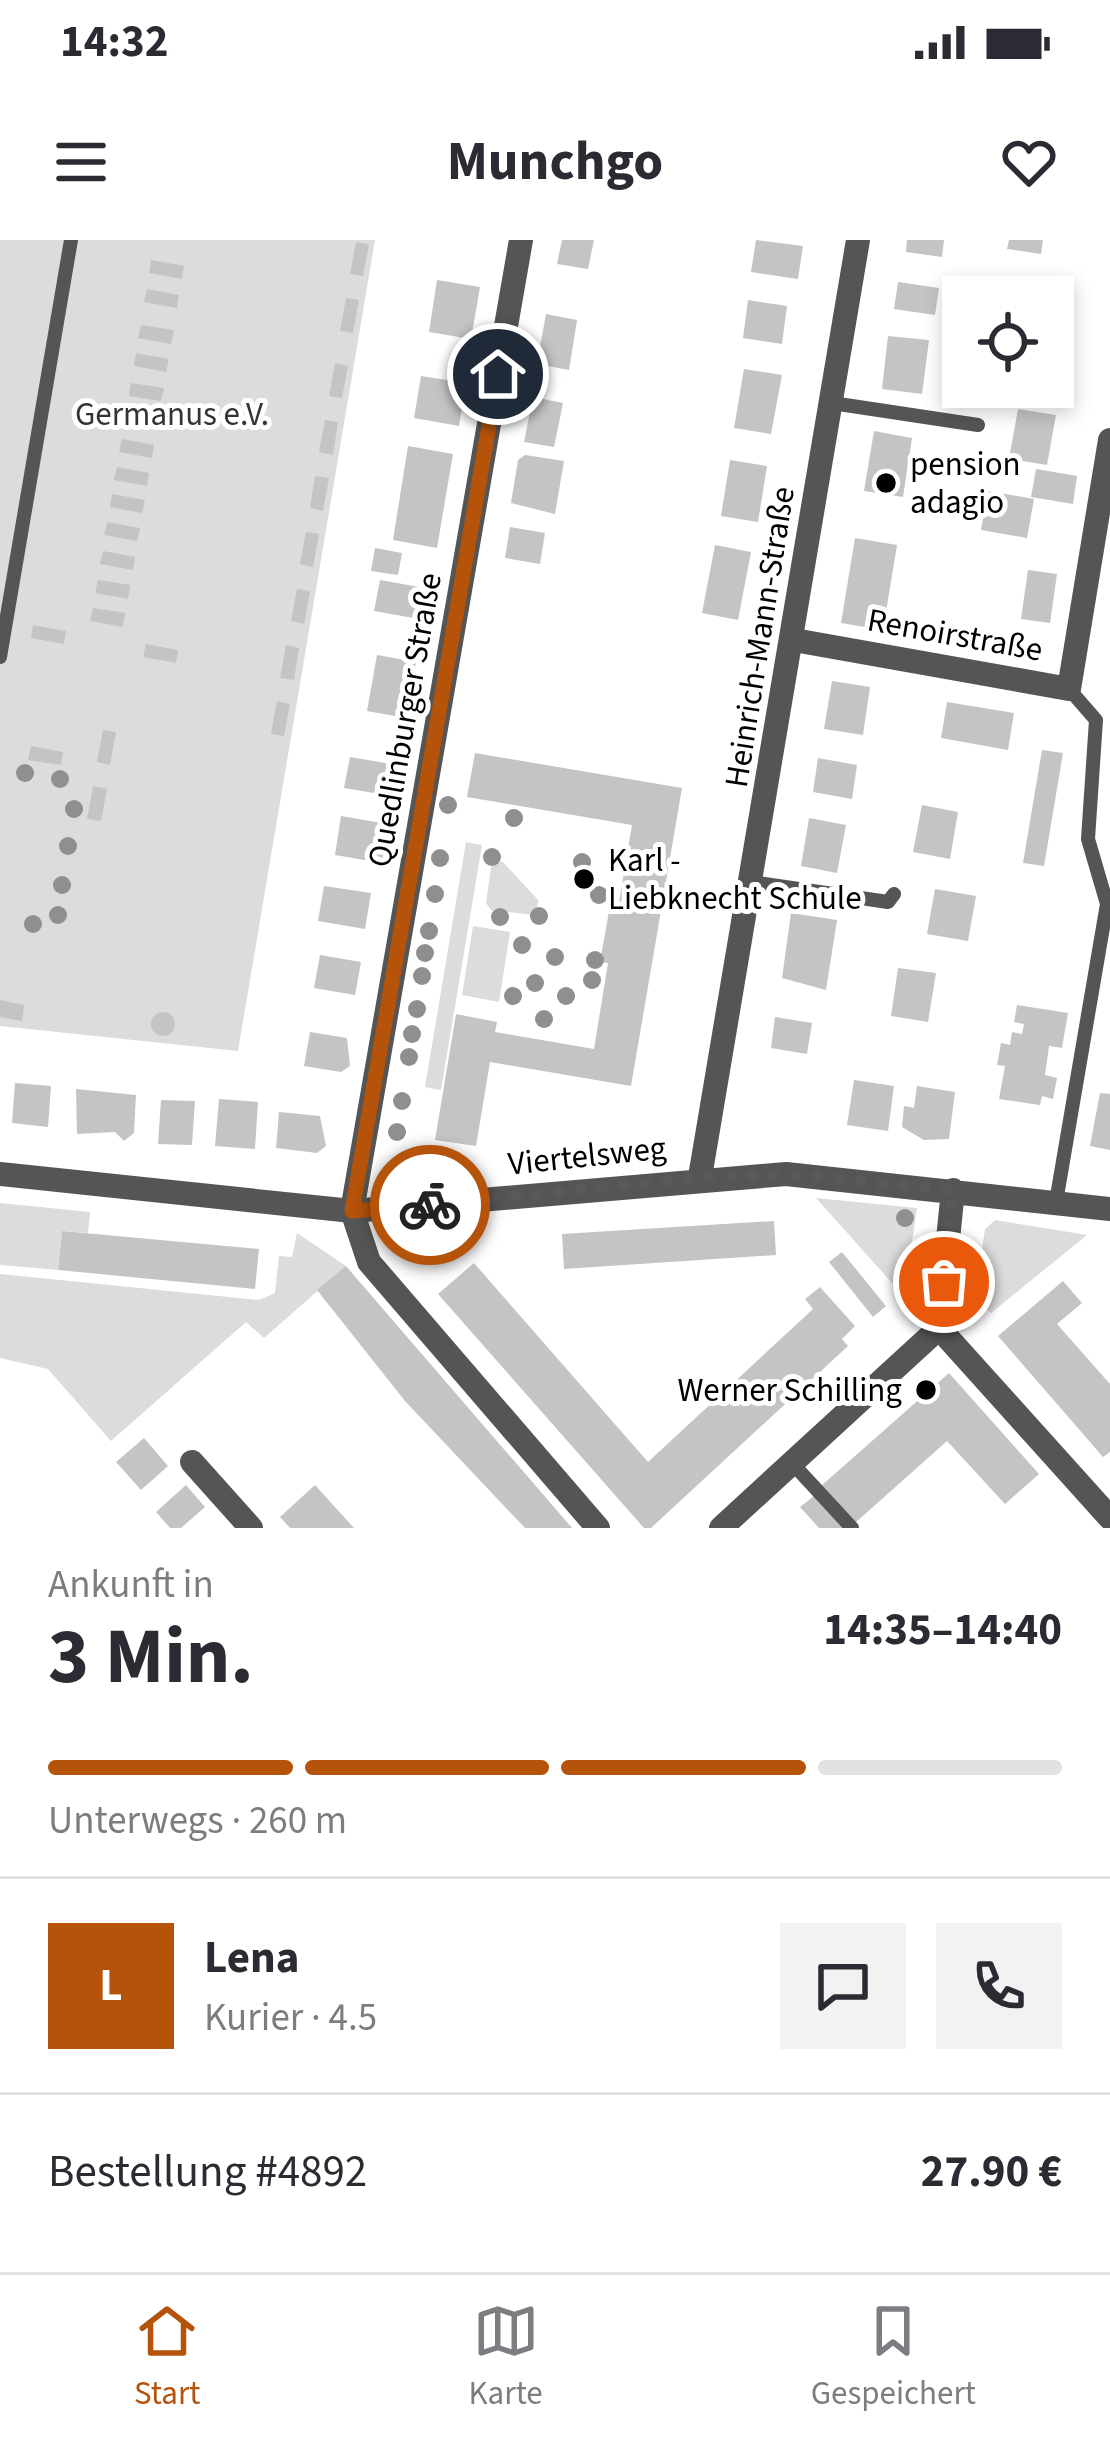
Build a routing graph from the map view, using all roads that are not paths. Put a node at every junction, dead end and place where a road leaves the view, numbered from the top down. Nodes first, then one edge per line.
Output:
1 (71, 240) edge
2 (521, 240) edge
3 (857, 240) edge
4 (832, 403) junction
5 (978, 425) dead end
6 (1110, 440) edge
7 (794, 640) junction
8 (0, 657) edge
9 (1069, 689) junction
10 (752, 882) junction
11 (894, 894) dead end
12 (0, 1174) edge
13 (700, 1177) junction
14 (953, 1190) junction
15 (1056, 1202) junction
16 (1110, 1209) edge
17 (352, 1211) junction
18 (939, 1328) junction
19 (192, 1462) dead end
20 (792, 1463) junction
21 (1110, 1518) edge
22 (251, 1528) edge
23 (598, 1528) edge
24 (721, 1528) edge
25 (852, 1528) edge

1 - 8 lane
2 - 17 street, Quedlinburger Straße
3 - 4 street, Heinrich-Mann-Straße
4 - 5 lane
4 - 7 street, Heinrich-Mann-Straße
6 - 9 street, Renoirstraße
7 - 9 street, Renoirstraße
7 - 10 street, Heinrich-Mann-Straße
9 - 15 lane
10 - 11 lane
10 - 13 street, Heinrich-Mann-Straße
12 - 17 street, Viertelsweg
13 - 14 street, Viertelsweg
13 - 17 street, Viertelsweg
14 - 15 street, Viertelsweg
14 - 18 street
15 - 16 street, Viertelsweg
17 - 23 street
18 - 20 street
18 - 21 street
19 - 22 street
20 - 24 street
20 - 25 lane

